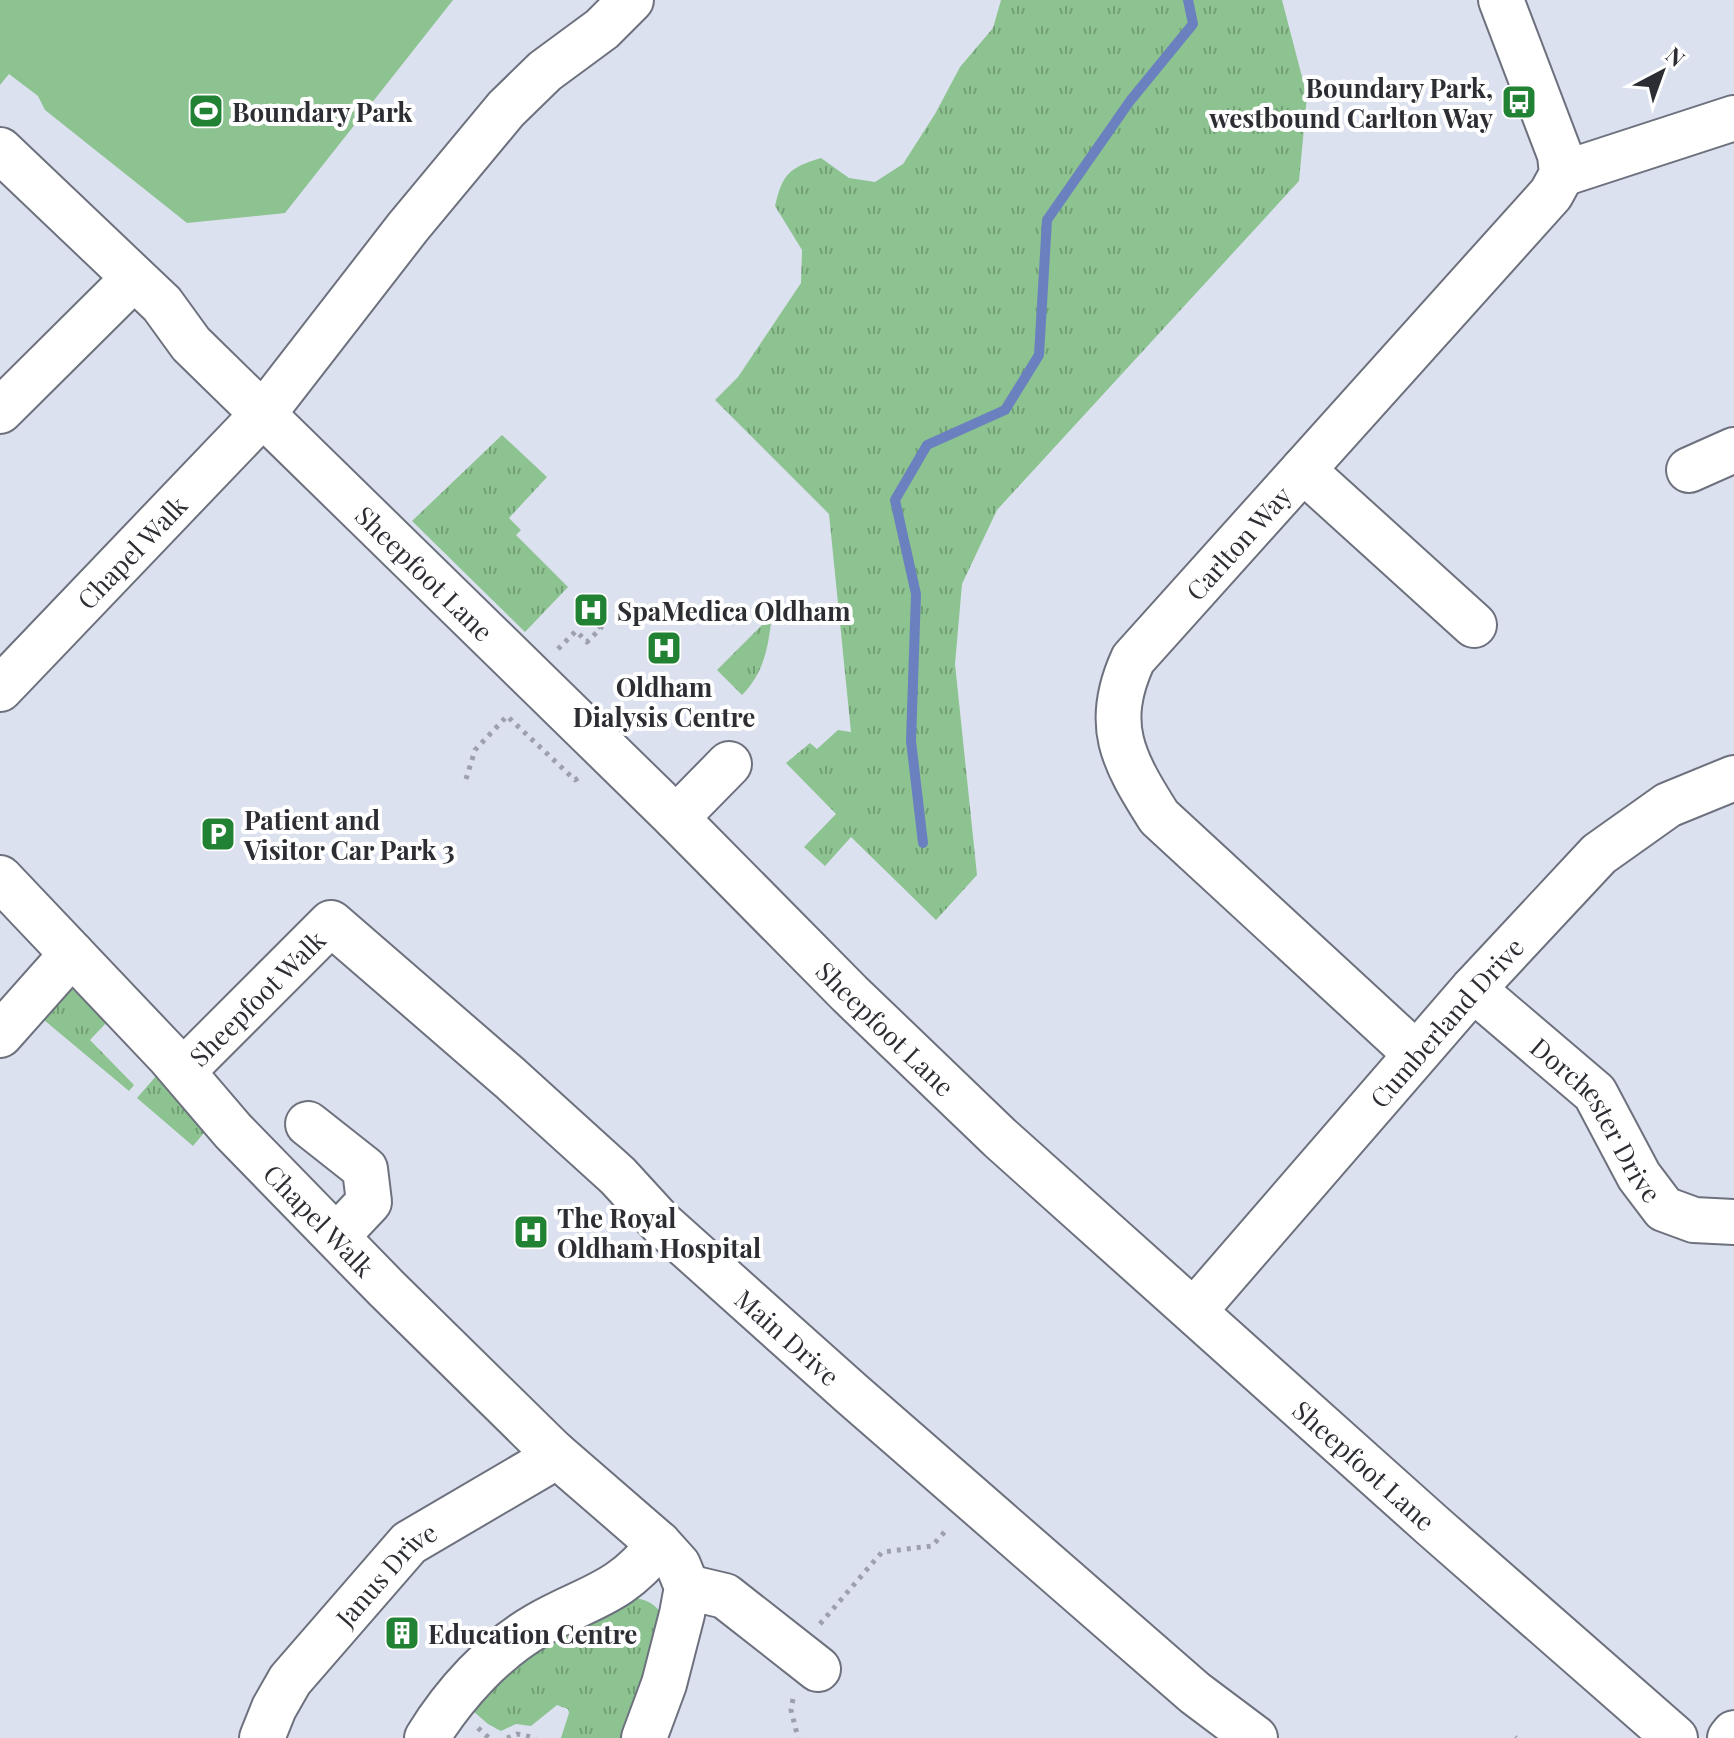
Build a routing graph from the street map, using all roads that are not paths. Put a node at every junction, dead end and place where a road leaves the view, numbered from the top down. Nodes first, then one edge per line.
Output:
1 (631, 0) edge
2 (1501, 0) edge
3 (1734, 118) edge
4 (0, 150) edge
5 (1562, 174) junction
6 (134, 278) junction
7 (4, 397) edge
8 (263, 414) junction
9 (1734, 450) edge
10 (1303, 470) junction
11 (1689, 470) dead end
12 (1474, 625) dead end
13 (0, 689) edge
14 (729, 764) dead end
15 (1734, 778) edge
16 (676, 818) junction
17 (0, 878) edge
18 (331, 923) joint
19 (72, 954) junction
20 (1473, 989) junction
21 (0, 1035) edge
22 (1416, 1054) junction
23 (183, 1071) junction
24 (308, 1124) dead end
25 (1733, 1225) edge
26 (337, 1236) junction
27 (1195, 1310) junction
28 (554, 1453) junction
29 (659, 1544) junction
30 (687, 1587) junction
31 (810, 1662) road end
32 (1734, 1733) edge
33 (262, 1738) edge
34 (427, 1738) edge
35 (644, 1738) edge
36 (1255, 1738) edge
37 (1675, 1738) edge
38 (1730, 1738) edge

1 - 8 street, Chapel Walk
2 - 5 street
3 - 5 street
4 - 6 street, Sheepfoot Lane
5 - 10 street, Carlton Way
6 - 7 street
6 - 8 street, Sheepfoot Lane
8 - 13 street, Chapel Walk
8 - 16 street, Sheepfoot Lane
9 - 11 street
10 - 12 street
10 - 22 street, Carlton Way
14 - 16 street
15 - 20 street, Cumberland Drive
16 - 27 street, Sheepfoot Lane
17 - 19 street, Chapel Walk
18 - 23 street, Sheepfoot Walk
18 - 36 street, Main Drive
19 - 21 street
19 - 23 street, Chapel Walk
20 - 22 street, Cumberland Drive
20 - 25 street, Dorchester Drive
22 - 27 street, Cumberland Drive
23 - 26 street, Chapel Walk
24 - 26 street
26 - 28 street, Chapel Walk
27 - 37 street, Sheepfoot Lane
28 - 29 street, Chapel Walk
28 - 33 street, Janus Drive
29 - 30 street, Chapel Walk
29 - 34 street
30 - 31 street
30 - 35 street
32 - 38 street

